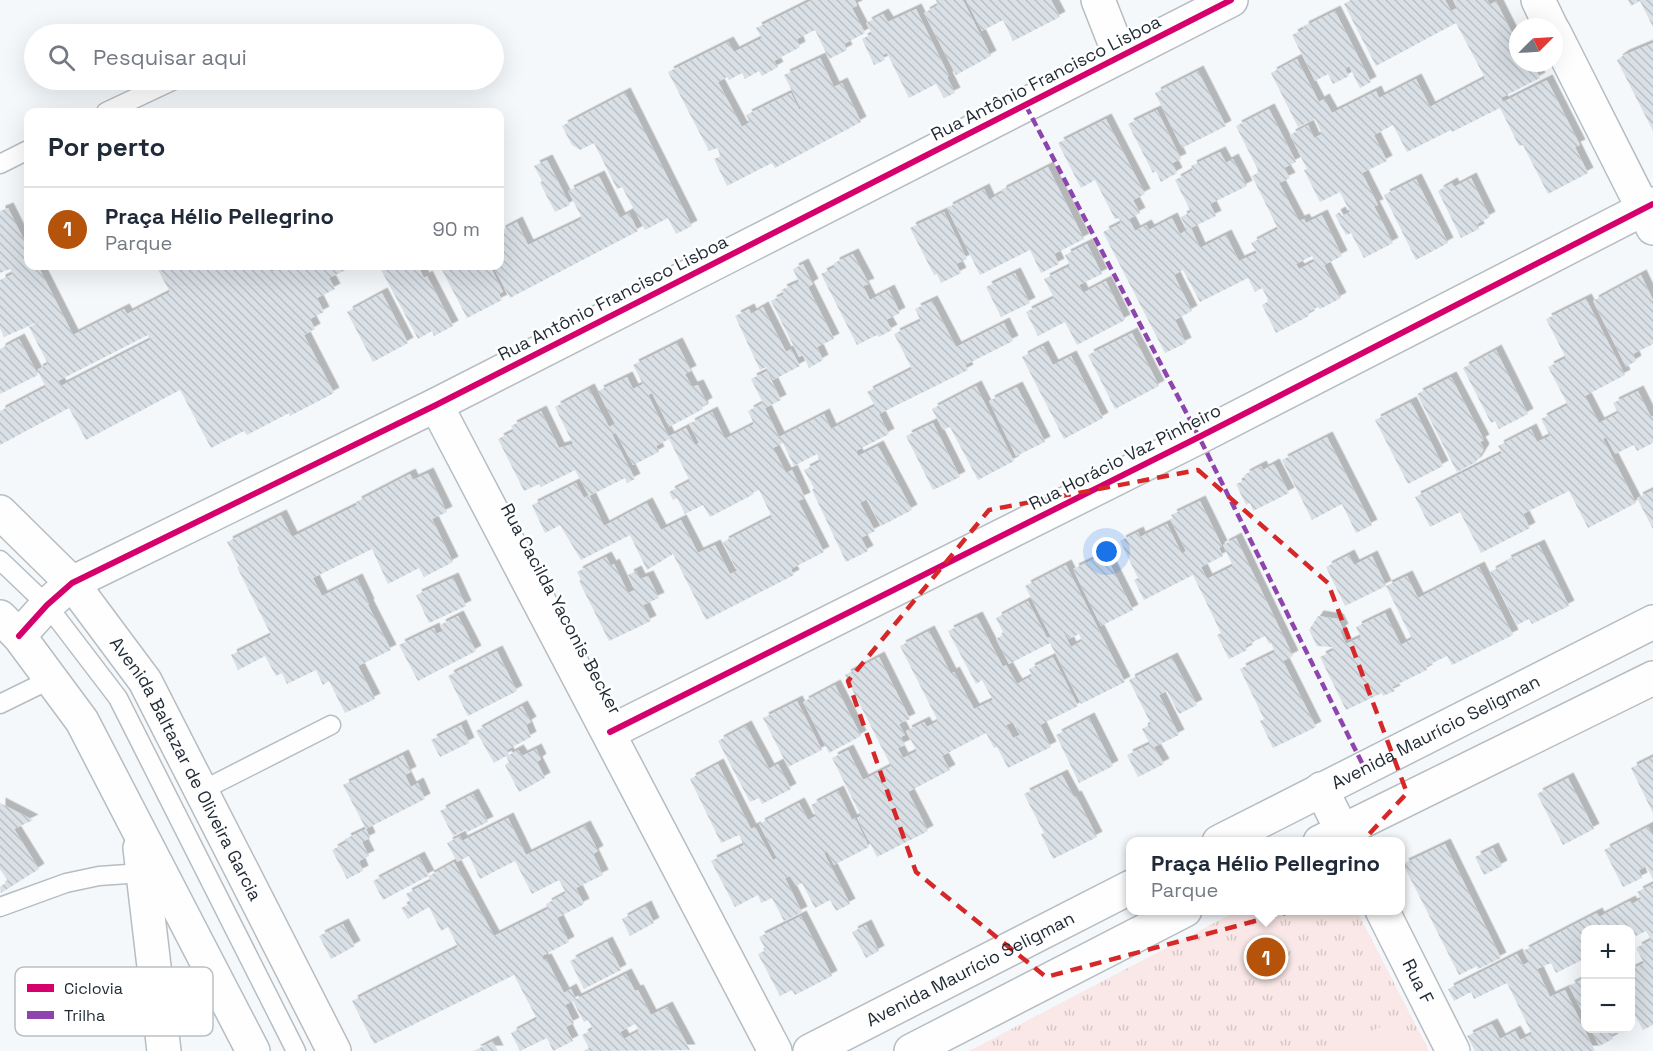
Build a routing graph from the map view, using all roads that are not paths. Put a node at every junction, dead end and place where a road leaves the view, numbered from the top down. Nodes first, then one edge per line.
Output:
1 (1098, 0) edge
2 (1231, 0) edge
3 (1538, 0) edge
4 (1547, 18) edge
5 (1563, 49) edge
6 (1120, 56) junction
7 (153, 90) edge
8 (114, 108) edge
9 (24, 152) edge
10 (0, 164) edge
11 (1650, 214) edge
12 (436, 405) junction
13 (0, 512) edge
14 (0, 560) edge
15 (72, 583) junction
16 (47, 605) junction
17 (1653, 622) edge
18 (10, 626) edge
19 (1653, 678) edge
20 (51, 679) junction
21 (0, 704) edge
22 (331, 725) dead end
23 (610, 732) junction
24 (1321, 789) junction
25 (201, 791) junction
26 (137, 825) junction
27 (1229, 837) edge
28 (1337, 837) edge
29 (1339, 837) edge
30 (142, 873) junction
31 (1126, 890) edge
32 (0, 908) edge
33 (1175, 915) edge
34 (1385, 915) edge
35 (154, 967) edge
36 (210, 967) edge
37 (213, 973) edge
38 (162, 1036) edge
39 (164, 1051) edge
40 (253, 1051) edge
41 (296, 1051) edge
42 (334, 1051) edge
43 (775, 1051) edge
44 (810, 1051) edge
45 (911, 1051) edge
46 (1453, 1051) edge

1 - 6 street
2 - 6 street, Rua Antônio Francisco Lisboa
3 - 4 street
5 - 11 street
6 - 12 street, Rua Antônio Francisco Lisboa
7 - 8 lane
9 - 10 lane
11 - 23 street, Rua Horácio Vaz Pinheiro
12 - 15 street, Rua Antônio Francisco Lisboa
12 - 23 street, Rua Cacilda Yaconis Becker
13 - 15 street, Avenida Baltazar de Oliveira Garcia
14 - 16 lane
15 - 16 street, Rua Antônio Francisco Lisboa
15 - 25 street, Avenida Baltazar de Oliveira Garcia
16 - 18 street, Rua Antônio Francisco Lisboa
16 - 41 lane
17 - 24 street, Avenida Maurício Seligman
18 - 20 street
19 - 29 street
20 - 21 lane
20 - 26 street
22 - 25 lane
23 - 43 street, Rua Cacilda Yaconis Becker
24 - 27 street, Avenida Maurício Seligman
24 - 28 street
25 - 42 street, Avenida Baltazar de Oliveira Garcia
26 - 30 street
26 - 36 street
30 - 32 lane
30 - 35 street
31 - 44 street, Avenida Maurício Seligman
33 - 45 street
34 - 46 street, Rua F
37 - 40 street
38 - 39 street

